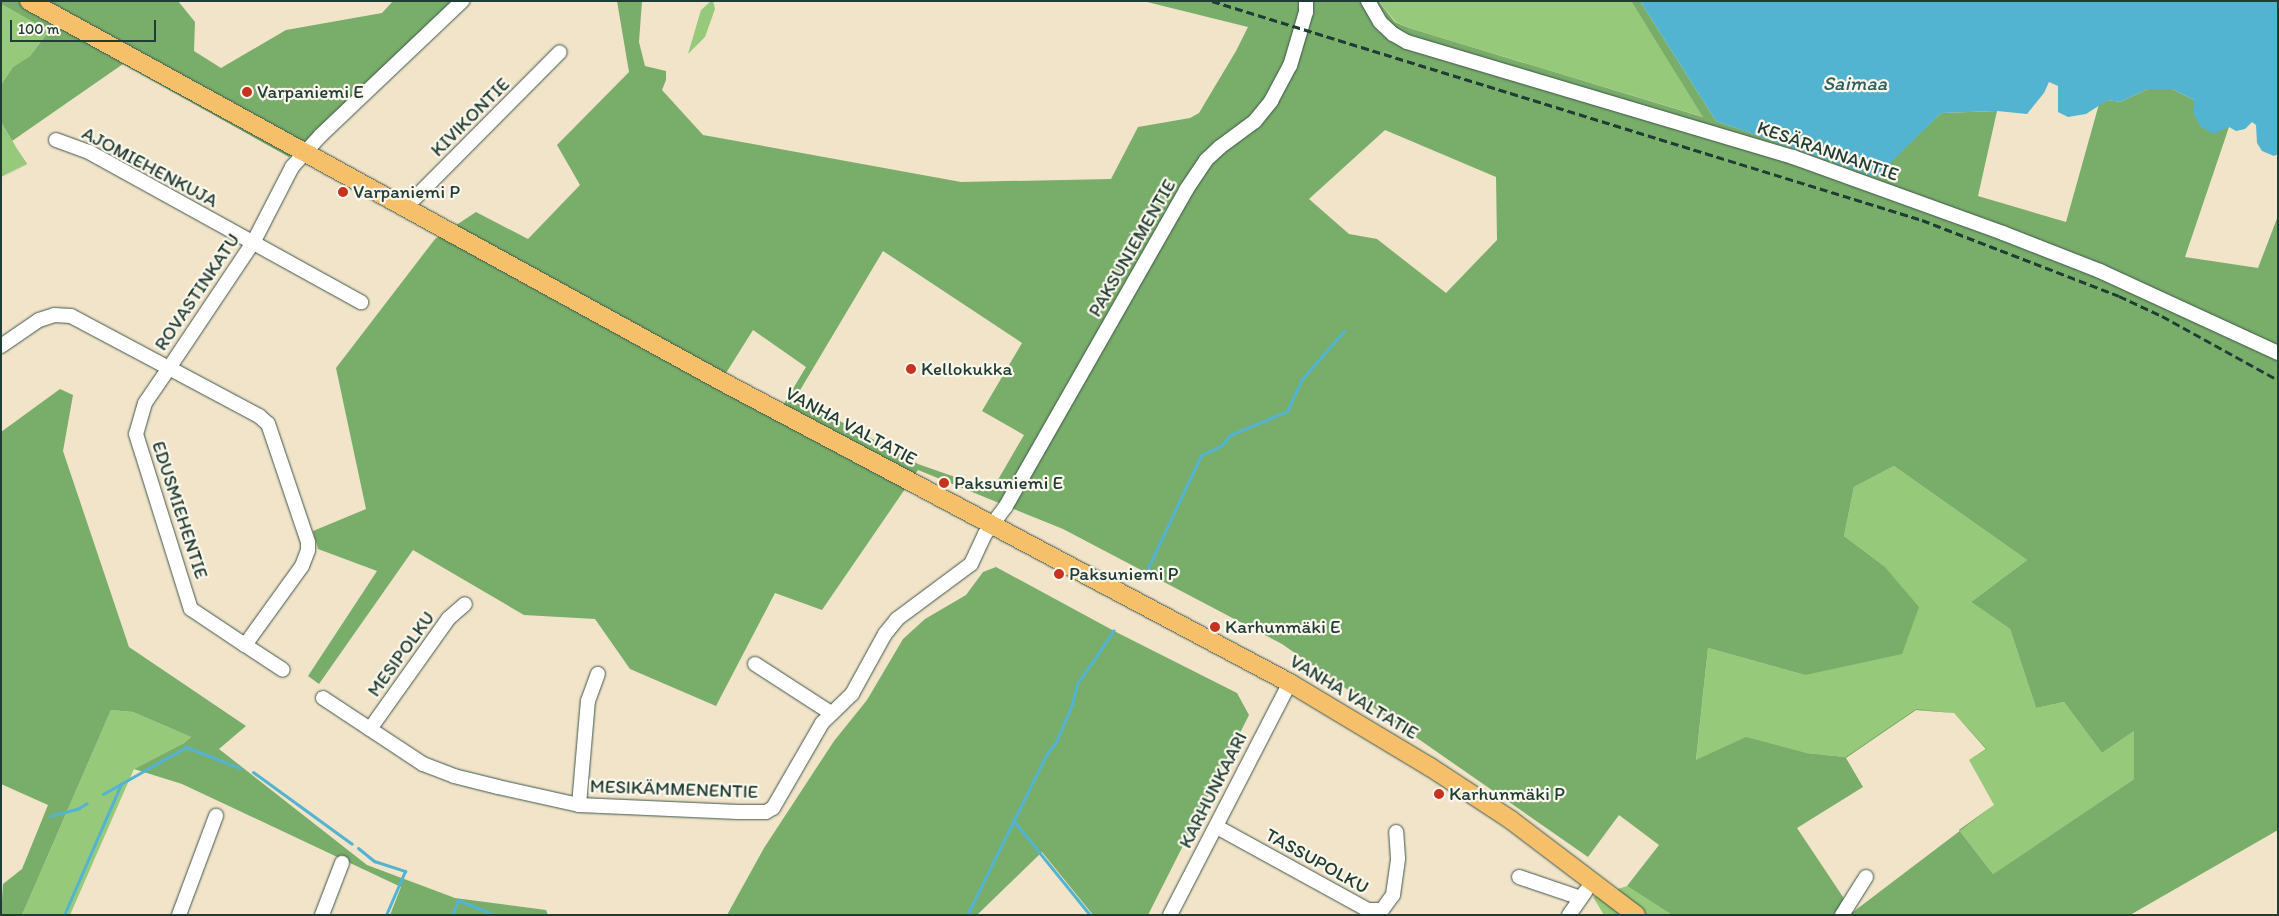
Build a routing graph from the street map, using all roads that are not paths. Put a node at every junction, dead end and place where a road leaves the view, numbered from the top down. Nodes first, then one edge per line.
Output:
1 (29, 1) edge
2 (462, 1) edge
3 (1306, 1) edge
4 (1368, 1) edge
5 (560, 52) dead end
6 (56, 140) dead end
7 (306, 151) junction
8 (406, 207) junction
9 (254, 241) junction
10 (361, 302) dead end
11 (1, 346) edge
12 (2278, 353) edge
13 (169, 368) junction
14 (993, 524) junction
15 (465, 604) dead end
16 (245, 646) junction
17 (755, 664) dead end
18 (283, 670) dead end
19 (598, 674) dead end
20 (1290, 683) junction
21 (323, 698) dead end
22 (831, 713) junction
23 (370, 729) junction
24 (579, 805) junction
25 (216, 816) dead end
26 (1217, 827) junction
27 (1396, 832) dead end
28 (342, 863) dead end
29 (1519, 877) dead end
30 (1866, 877) dead end
31 (1594, 881) junction
32 (1581, 898) junction
33 (179, 915) edge
34 (322, 915) edge
35 (1170, 915) edge
36 (1569, 915) edge
37 (1636, 915) edge
38 (1842, 915) edge

1 - 7 main road, VANHA VALTATIE
2 - 7 street, ROVASTINKATU
3 - 14 street, PAKSUNIEMENTIE
4 - 12 street, KESÄRANNANTIE
5 - 8 street, KIVIKONTIE
6 - 9 street, AJOMIEHENKUJA
7 - 8 main road, VANHA VALTATIE
7 - 9 street, ROVASTINKATU
8 - 14 main road, VANHA VALTATIE
9 - 10 street, AJOMIEHENKUJA
9 - 13 street, ROVASTINKATU
11 - 13 street, ROVASTINKATU
13 - 16 street, EDUSMIEHENTIE
13 - 16 street
14 - 20 main road, VANHA VALTATIE
14 - 22 street, MESIKÄMMENENTIE
15 - 23 street, MESIPOLKU
16 - 18 street, EDUSMIEHENTIE
17 - 22 street
19 - 24 street
20 - 26 street, KARHUNKAARI
20 - 31 main road, VANHA VALTATIE
21 - 23 street, MESIKÄMMENENTIE
22 - 24 street, MESIKÄMMENENTIE
23 - 24 street, MESIKÄMMENENTIE
25 - 33 street
26 - 27 street, TASSUPOLKU
26 - 35 street, KARHUNKAARI
28 - 34 street
29 - 32 street
30 - 38 street
31 - 32 street
31 - 37 main road, VANHA VALTATIE
32 - 36 street

